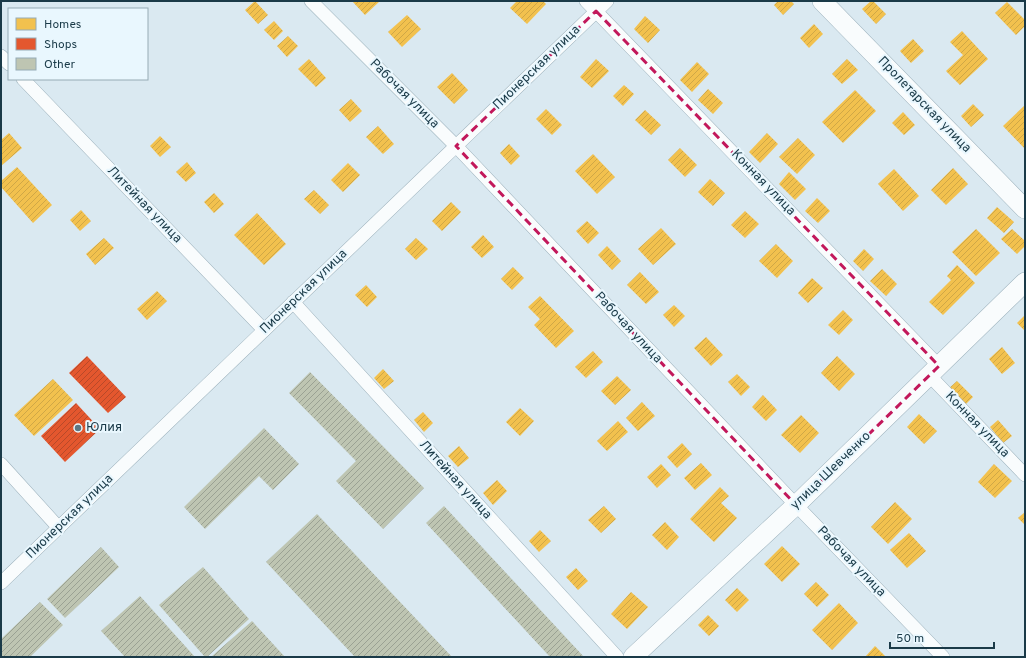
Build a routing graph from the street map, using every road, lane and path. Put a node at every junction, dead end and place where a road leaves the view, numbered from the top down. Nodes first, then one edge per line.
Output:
1 (311, 1) edge
2 (586, 1) edge
3 (607, 1) edge
4 (822, 1) edge
5 (596, 11) junction
6 (24, 80) edge
7 (456, 146) junction
8 (1025, 209) edge
9 (1025, 282) edge
10 (293, 302) junction
11 (264, 330) junction
12 (934, 370) junction
13 (1, 464) edge
14 (1025, 475) edge
15 (796, 505) junction
16 (58, 528) junction
17 (1, 583) edge
18 (617, 657) edge
19 (633, 657) edge
20 (943, 657) edge

1 - 7 street, Рабочая улица
2 - 5 street, Конная улица
3 - 5 street, Пионерская улица
4 - 8 street, Пролетарская улица
5 - 7 street, Пионерская улица
5 - 12 street, Конная улица
6 - 11 street, Литейная улица
7 - 10 street, Пионерская улица
7 - 15 street, Рабочая улица
9 - 12 street, улица Шевченко
10 - 11 street, Пионерская улица
10 - 18 street, Литейная улица
11 - 16 street, Пионерская улица
12 - 14 street, Конная улица
12 - 15 street, улица Шевченко
13 - 16 street
15 - 19 street, улица Шевченко
15 - 20 street, Рабочая улица
16 - 17 street, Пионерская улица

